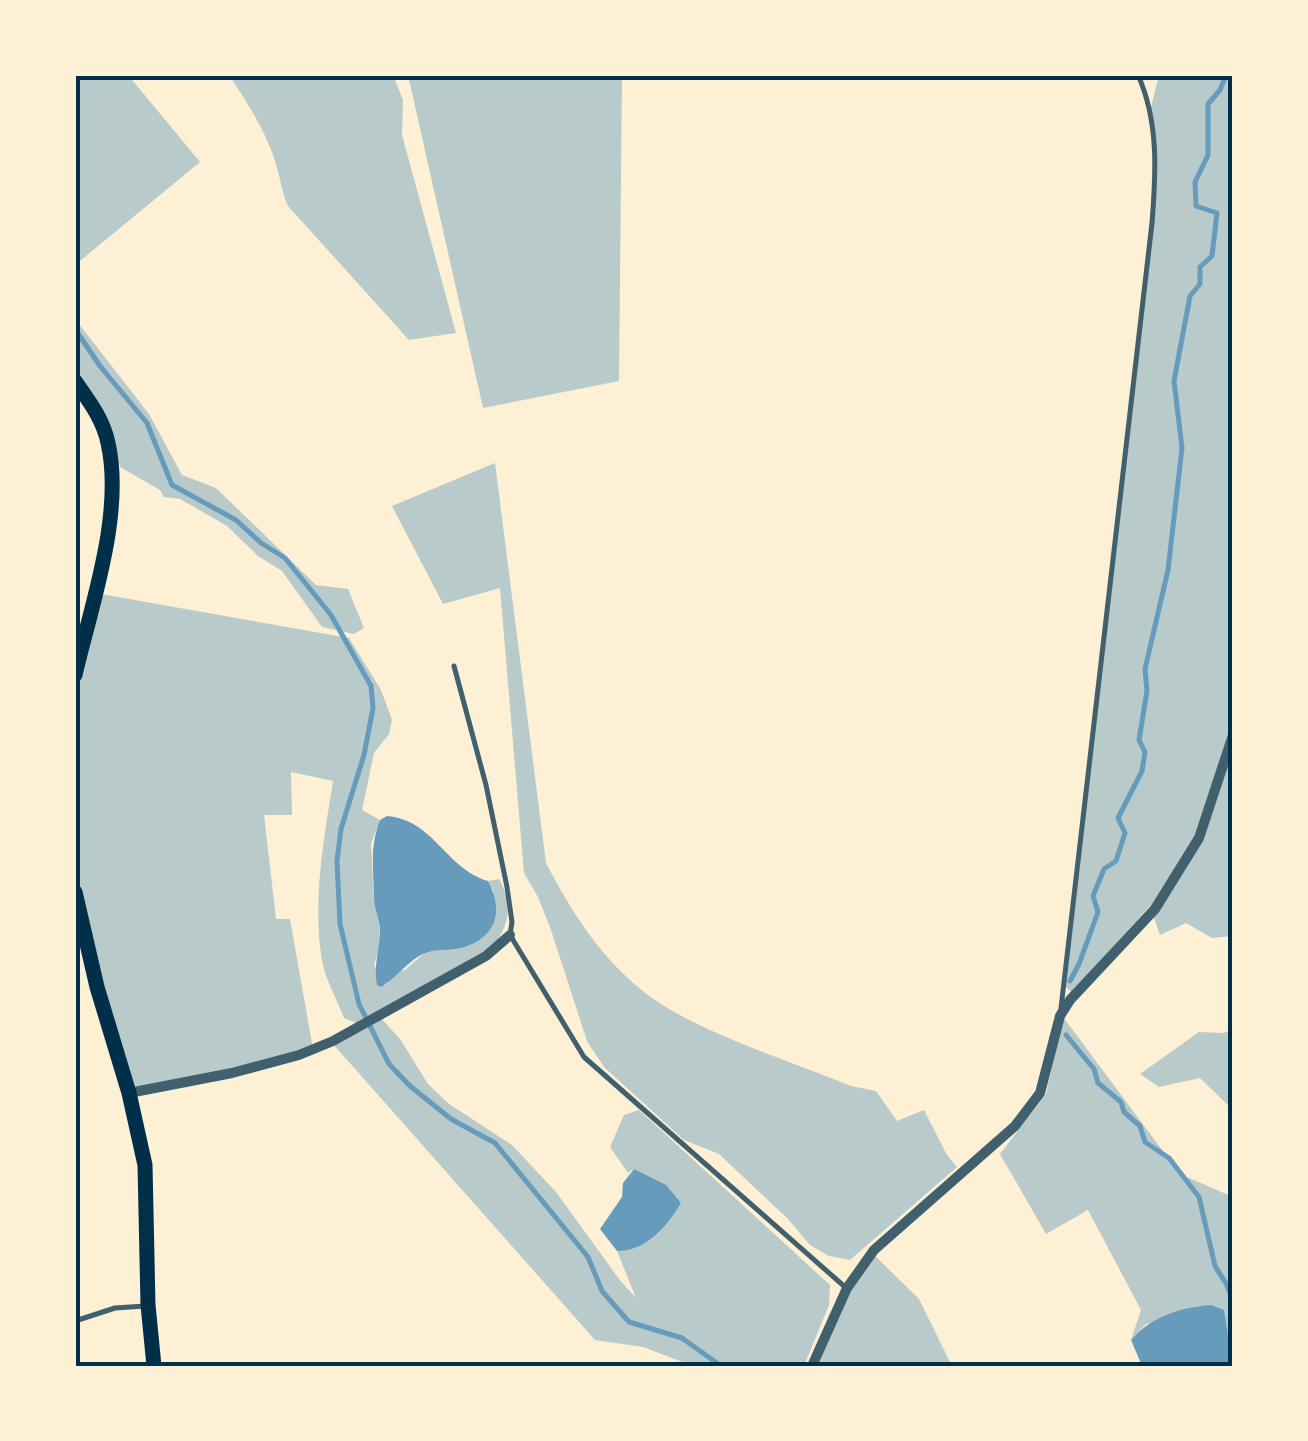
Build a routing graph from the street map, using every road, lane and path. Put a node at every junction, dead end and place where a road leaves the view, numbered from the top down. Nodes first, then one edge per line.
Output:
1 (1138, 75) edge
2 (75, 381) edge
3 (454, 666) dead end
4 (75, 675) edge
5 (1233, 735) edge
6 (75, 892) edge
7 (510, 935) junction
8 (1060, 1016) junction
9 (129, 1093) junction
10 (847, 1288) junction
11 (148, 1306) junction
12 (75, 1321) edge
13 (154, 1366) edge
14 (812, 1366) edge

1 - 8 lane
2 - 4 main road
3 - 7 lane
5 - 8 street
6 - 9 main road
7 - 9 street
7 - 10 lane
8 - 10 street
9 - 11 main road
10 - 14 street
11 - 12 lane
11 - 13 main road

